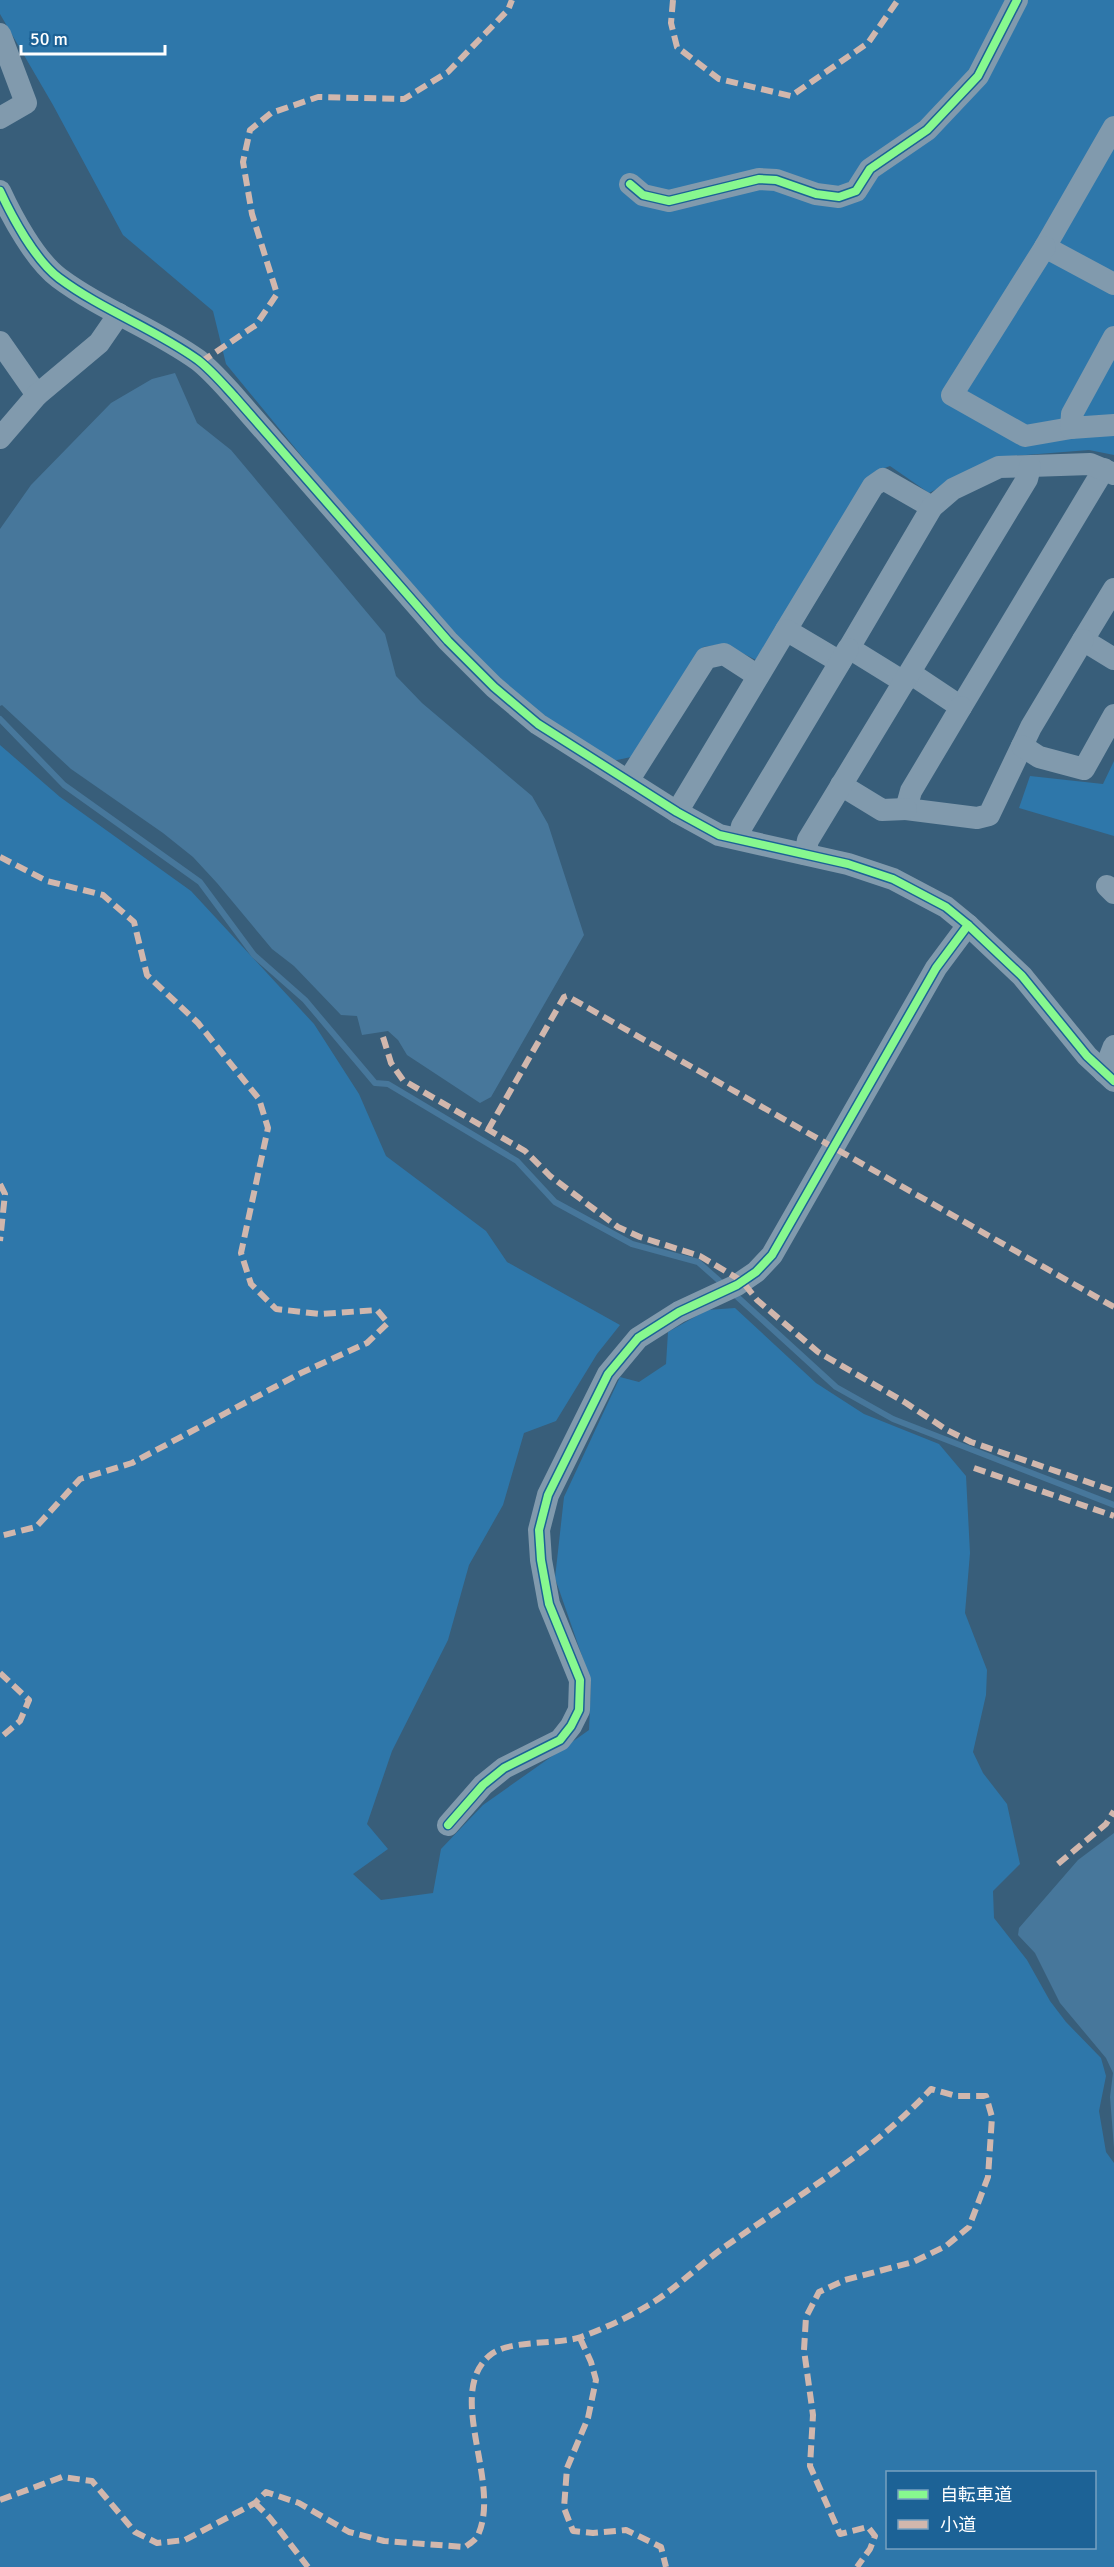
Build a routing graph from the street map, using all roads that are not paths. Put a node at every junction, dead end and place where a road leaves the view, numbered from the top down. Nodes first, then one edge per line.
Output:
1 (1017, 0) edge
2 (0, 34) edge
3 (0, 118) edge
4 (1114, 127) edge
5 (630, 184) dead end
6 (0, 191) edge
7 (1045, 247) junction
8 (1114, 284) edge
9 (119, 314) junction
10 (1114, 337) edge
11 (0, 342) edge
12 (37, 395) junction
13 (1114, 425) edge
14 (1071, 428) junction
15 (0, 438) edge
16 (1030, 467) junction
17 (1109, 471) edge
18 (932, 507) junction
19 (1114, 589) edge
20 (786, 630) junction
21 (1083, 640) junction
22 (844, 655) junction
23 (1114, 659) edge
24 (758, 676) junction
25 (907, 678) junction
26 (961, 707) junction
27 (1114, 715) edge
28 (1022, 746) junction
29 (628, 781) junction
30 (841, 785) junction
31 (906, 809) junction
32 (677, 812) junction
33 (739, 838) junction
34 (805, 854) junction
35 (968, 925) junction
36 (1114, 1046) edge
37 (1109, 1077) edge
38 (448, 1825) dead end

1 - 5 street
2 - 3 street
4 - 7 street
6 - 9 street
7 - 8 street
7 - 14 street
9 - 12 street
9 - 29 street
10 - 14 street
11 - 12 street
12 - 15 street
13 - 14 street
16 - 17 street
16 - 18 street
16 - 25 street
17 - 26 street
18 - 20 street
18 - 22 street
19 - 21 street
20 - 22 street
20 - 24 street
21 - 23 street
21 - 28 street
22 - 25 street
22 - 33 street
24 - 29 street
24 - 32 street
25 - 26 street
25 - 30 street
26 - 31 street
27 - 28 street
28 - 31 street
29 - 32 street
30 - 31 street
30 - 34 street
32 - 33 street
33 - 34 street
34 - 35 street
35 - 37 street
35 - 38 street
36 - 37 street

